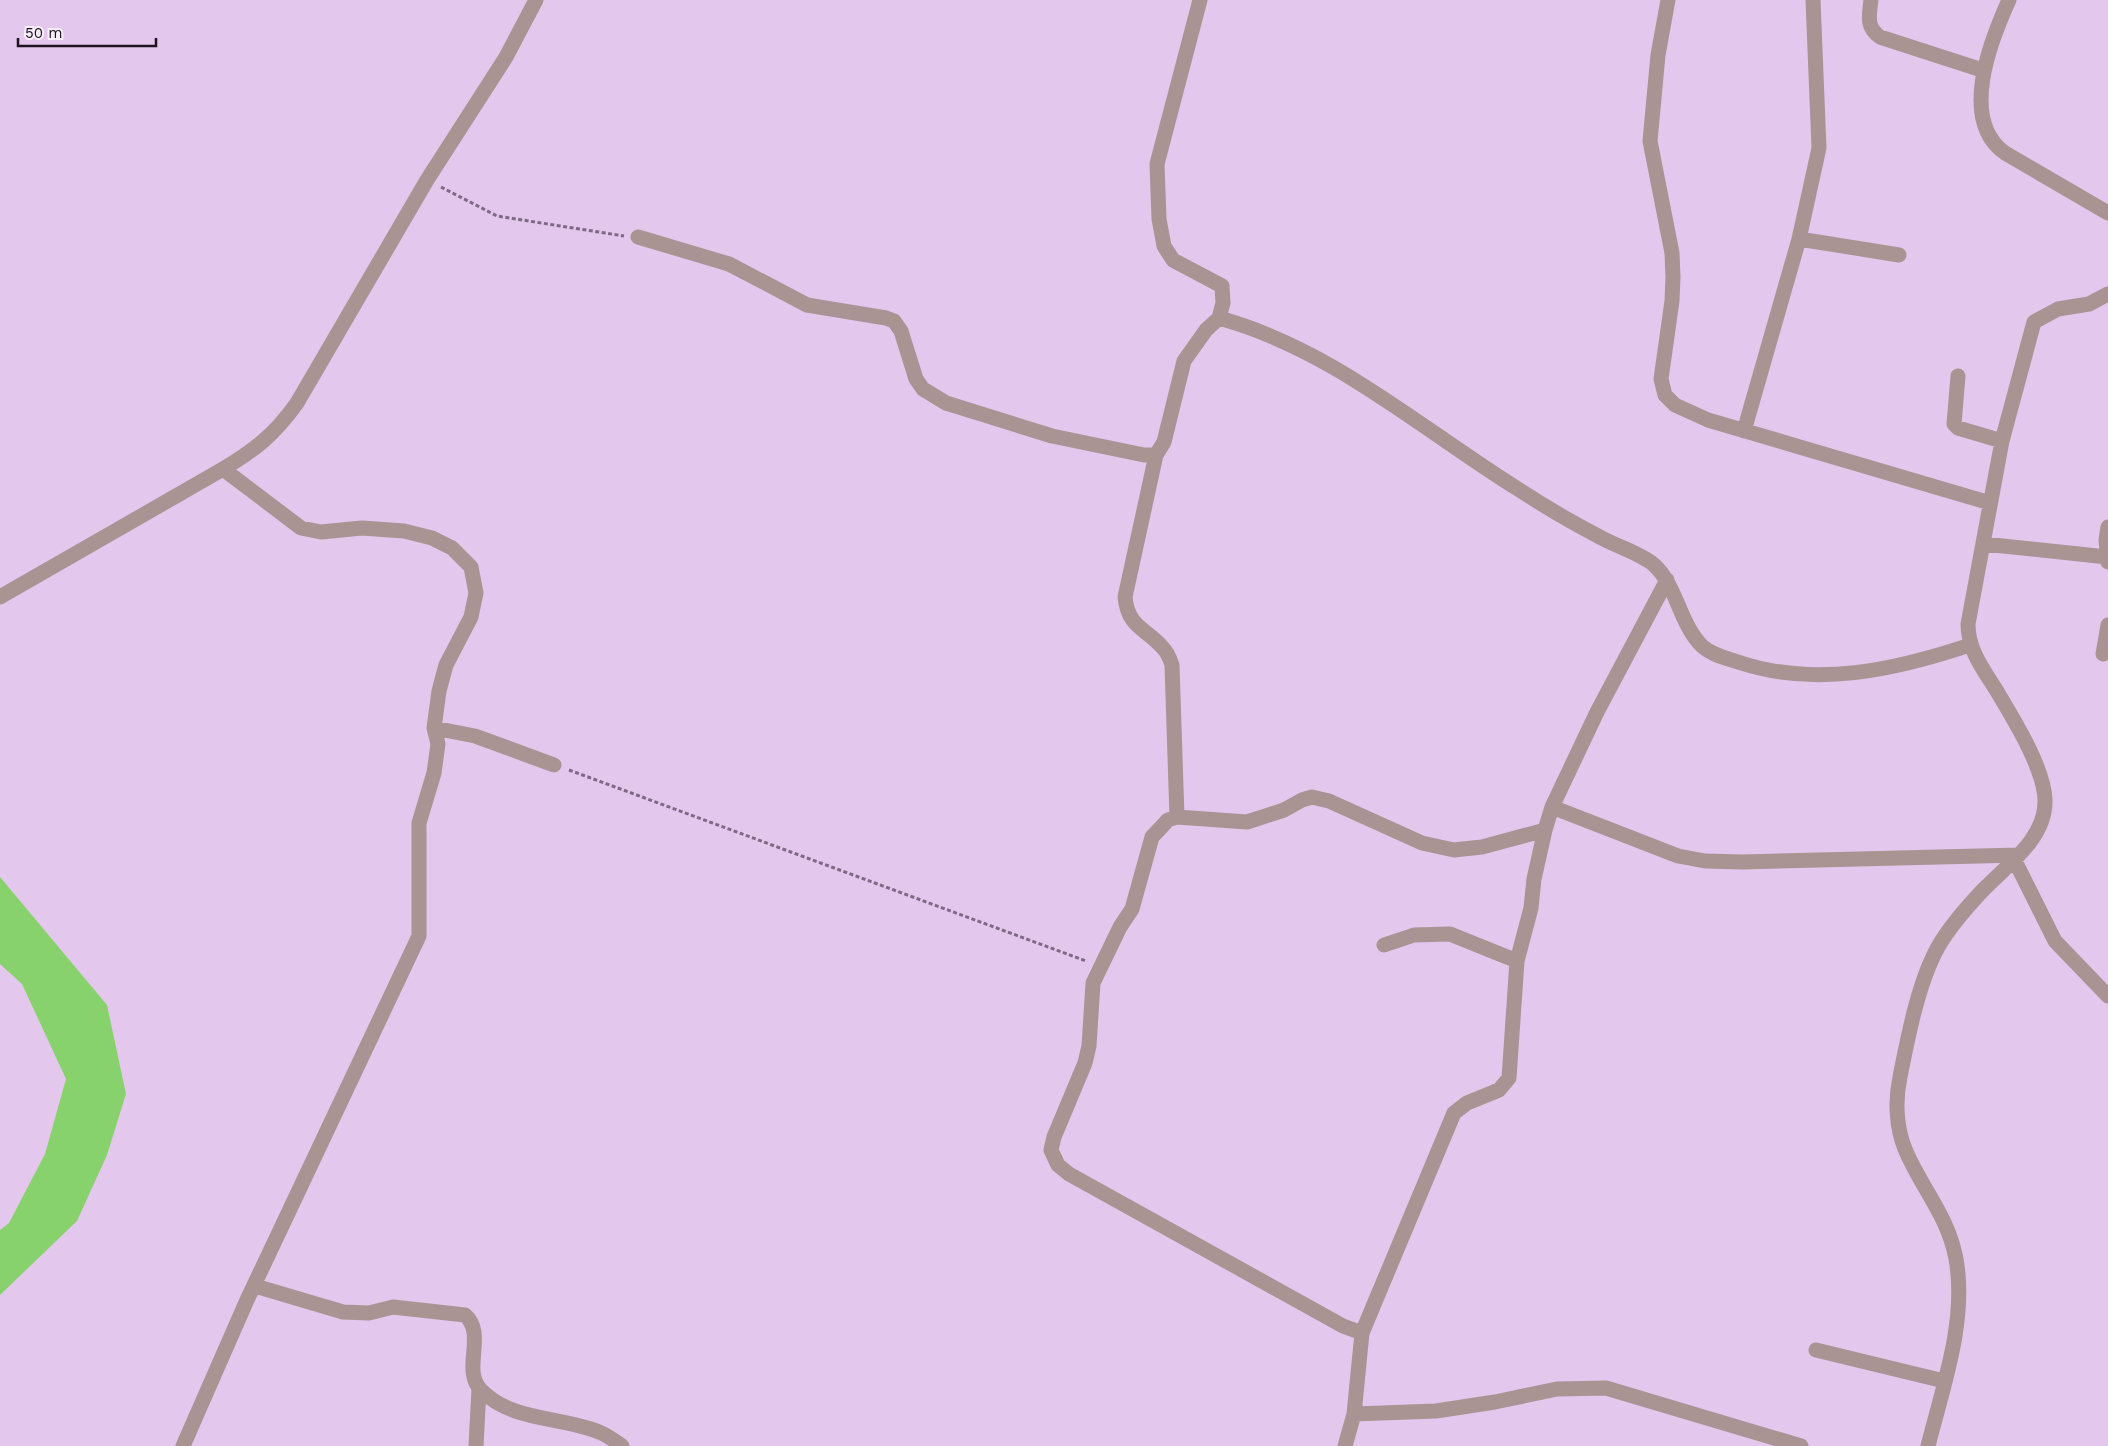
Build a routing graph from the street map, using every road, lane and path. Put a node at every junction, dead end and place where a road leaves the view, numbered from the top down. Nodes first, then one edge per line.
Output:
1 (536, 0) edge
2 (1200, 0) edge
3 (1668, 0) edge
4 (1813, 0) edge
5 (1871, 0) edge
6 (2009, 0) edge
7 (1982, 70) junction
8 (428, 180) junction
9 (2108, 213) edge
10 (638, 238) joint
11 (1800, 239) junction
12 (1899, 255) dead end
13 (2108, 294) edge
14 (1219, 318) junction
15 (1958, 376) dead end
16 (1744, 431) junction
17 (2002, 441) junction
18 (1156, 455) junction
19 (223, 469) junction
20 (1990, 503) junction
21 (2108, 527) edge
22 (1984, 544) junction
23 (2107, 559) edge
24 (1667, 580) junction
25 (0, 597) edge
26 (2108, 625) edge
27 (1970, 645) junction
28 (2103, 654) dead end
29 (434, 728) junction
30 (554, 764) joint
31 (1552, 808) junction
32 (1178, 817) junction
33 (1545, 830) junction
34 (2017, 857) junction
35 (1384, 945) dead end
36 (1517, 961) junction
37 (1102, 965) junction
38 (2108, 996) edge
39 (255, 1286) junction
40 (1362, 1333) junction
41 (1816, 1350) dead end
42 (1944, 1381) junction
43 (479, 1388) junction
44 (1354, 1414) junction
45 (183, 1446) edge
46 (476, 1446) edge
47 (622, 1446) edge
48 (1345, 1446) edge
49 (1801, 1446) edge
50 (1928, 1446) edge

1 - 8 street
2 - 14 street
3 - 16 street
4 - 11 street
5 - 7 street
6 - 7 street
7 - 9 street
8 - 10 path
8 - 19 street
10 - 18 street
11 - 12 street
11 - 16 street
13 - 17 street
14 - 18 street
14 - 24 street
15 - 17 street
16 - 20 street
17 - 20 street
18 - 32 street
19 - 25 street
19 - 29 street
20 - 22 street
21 - 23 street
22 - 23 street
22 - 27 street
24 - 27 street
24 - 31 street
26 - 28 street
27 - 34 street
29 - 30 street
29 - 39 street
30 - 37 path
31 - 33 street
31 - 34 street
32 - 33 street
32 - 37 street
33 - 36 street
34 - 38 street
34 - 42 street
35 - 36 street
36 - 40 street
37 - 40 street
39 - 43 street
39 - 45 street
40 - 44 street
41 - 42 street
42 - 50 street
43 - 46 street
43 - 47 street
44 - 48 street
44 - 49 street

